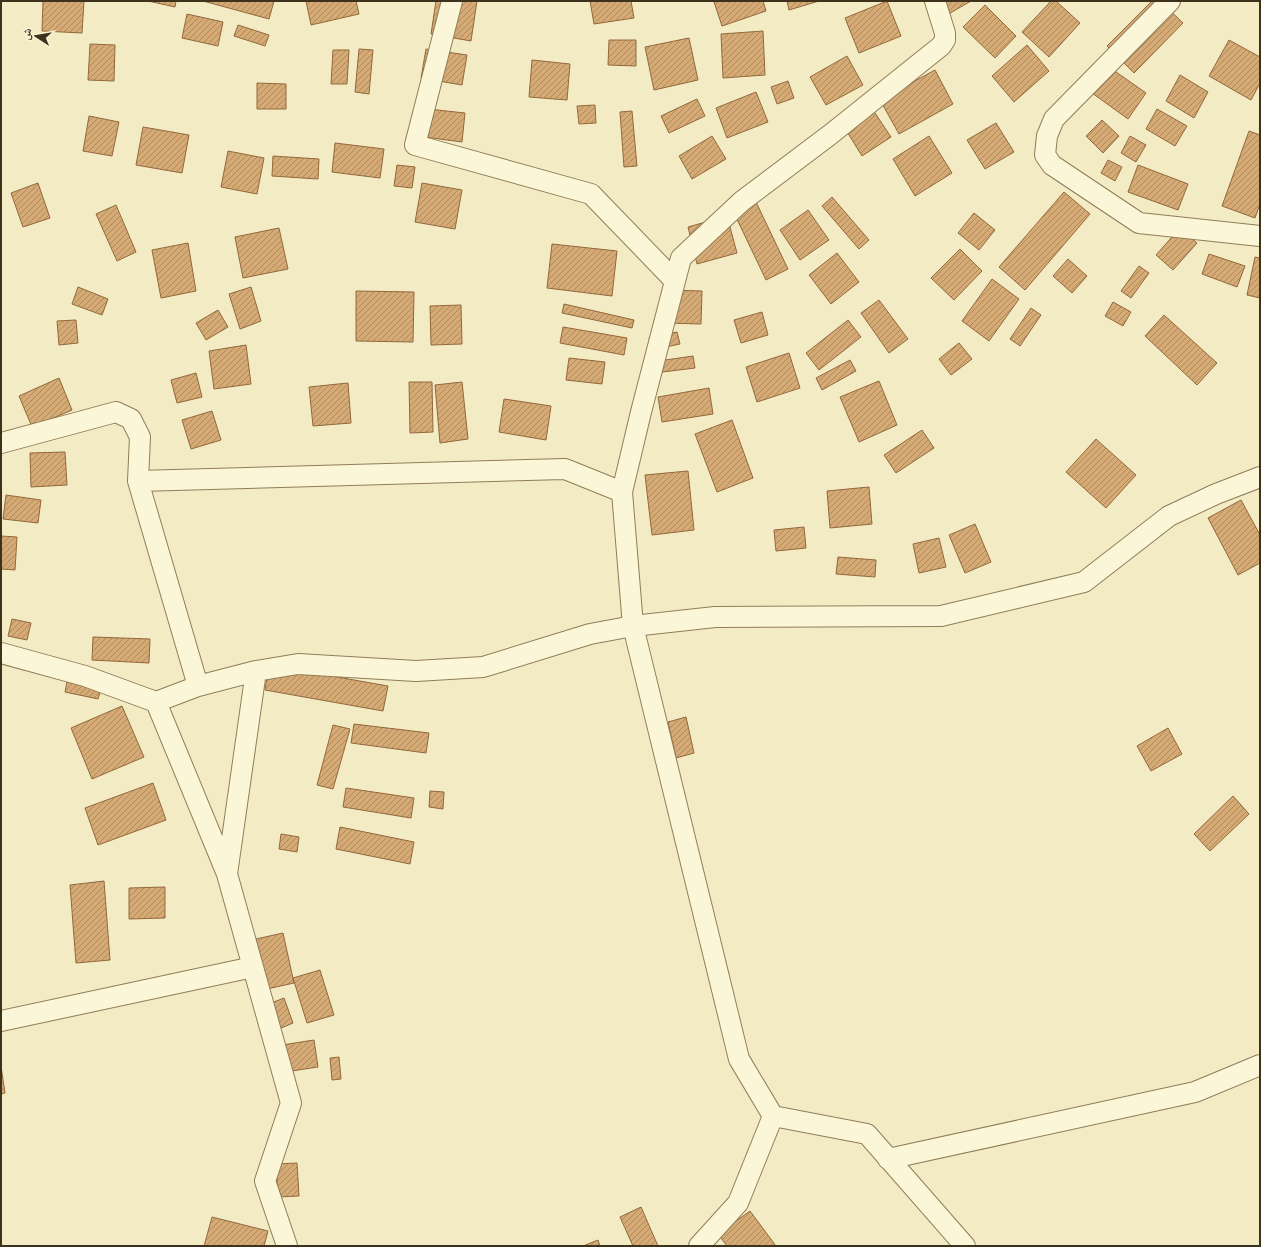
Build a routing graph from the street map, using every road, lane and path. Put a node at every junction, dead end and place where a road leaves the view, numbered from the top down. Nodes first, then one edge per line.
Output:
1 (452, 1) edge
2 (935, 1) edge
3 (1170, 1) edge
4 (1260, 236) edge
5 (675, 281) junction
6 (1, 443) edge
7 (1260, 477) edge
8 (138, 481) junction
9 (622, 492) junction
10 (633, 626) junction
11 (1, 653) edge
12 (256, 671) junction
13 (198, 686) junction
14 (156, 702) junction
15 (227, 874) junction
16 (253, 967) junction
17 (1, 1021) edge
18 (1260, 1065) edge
19 (773, 1116) junction
20 (888, 1159) junction
21 (287, 1246) edge
22 (699, 1246) edge
23 (965, 1246) edge

1 - 5 street
2 - 5 street
3 - 4 street
5 - 9 street
6 - 8 street
7 - 10 street
8 - 9 street
8 - 13 street
9 - 10 street
10 - 12 street
10 - 19 street
11 - 14 street
12 - 13 street
12 - 15 street
13 - 14 street
14 - 15 street
15 - 16 street
16 - 17 street
16 - 21 street
18 - 20 street
19 - 20 street
19 - 22 street
20 - 23 street

